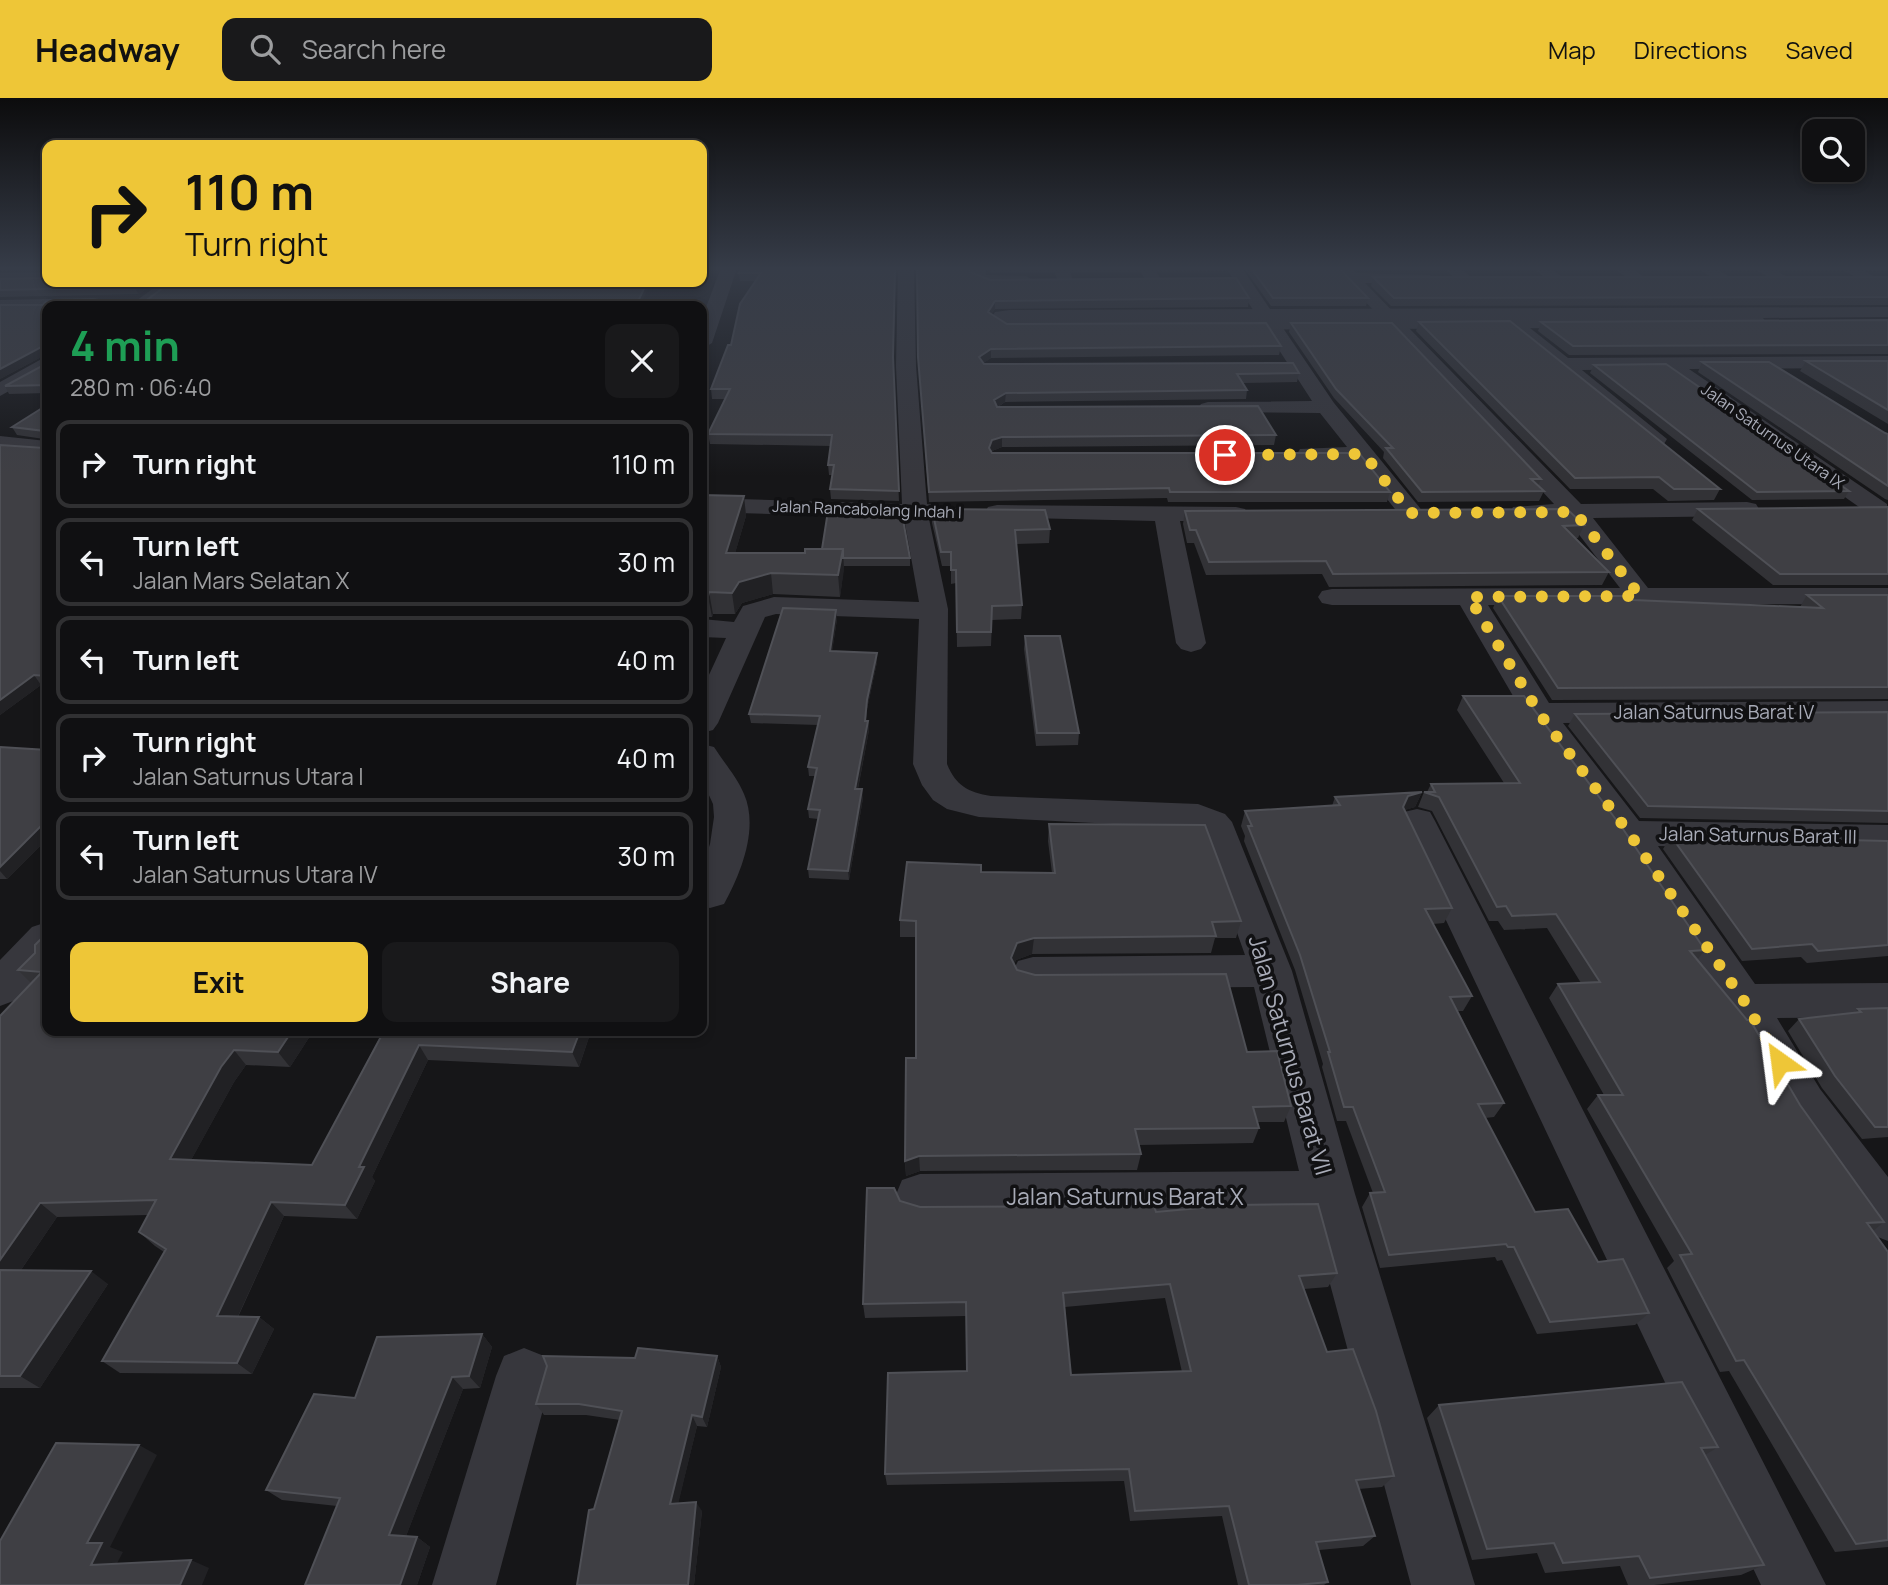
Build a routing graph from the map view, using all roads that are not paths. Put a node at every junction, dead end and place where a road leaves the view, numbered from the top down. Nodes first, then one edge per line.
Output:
1 (906, 337) edge
2 (1279, 337) edge
3 (1407, 337) edge
4 (1531, 337) edge
5 (1768, 362) junction
6 (1667, 363) junction
7 (42, 364) edge
8 (1269, 364) edge
9 (1297, 364) junction
10 (1564, 364) junction
11 (1884, 365) edge
12 (1801, 382) edge
13 (0, 390) edge
14 (1326, 407) junction
15 (1187, 409) edge
16 (4, 446) edge
17 (42, 448) edge
18 (1670, 450) edge
19 (1364, 454) junction
20 (1280, 455) edge
21 (1723, 492) dead end
22 (707, 505) edge
23 (1744, 509) junction
24 (1771, 509) edge
25 (1838, 509) edge
26 (1883, 509) edge
27 (915, 512) junction
28 (1505, 512) edge
29 (1575, 512) junction
30 (1261, 513) edge
31 (1383, 513) edge
32 (1410, 513) junction
33 (1437, 513) edge
34 (1166, 514) junction
35 (1640, 596) junction
36 (1888, 596) edge
37 (1332, 597) dead end
38 (1469, 597) junction
39 (934, 611) junction
40 (707, 628) edge
41 (745, 631) junction
42 (1191, 643) dead end
43 (1888, 710) edge
44 (707, 712) edge
45 (1539, 713) junction
46 (707, 762) edge
47 (1417, 821) dead end
48 (1629, 833) junction
49 (1888, 838) edge
50 (710, 894) dead end
51 (42, 943) edge
52 (1271, 971) junction
53 (1033, 973) edge
54 (0, 988) edge
55 (1888, 1000) edge
56 (1744, 1001) junction
57 (1331, 1194) junction
58 (920, 1197) dead end
59 (1887, 1214) edge
60 (524, 1376) dead end
61 (464, 1585) edge
62 (1443, 1585) edge
63 (1794, 1585) edge

1 - 27 street
2 - 9 street
3 - 29 street
4 - 10 street
5 - 6 street
5 - 11 street
5 - 12 street
6 - 10 street
6 - 26 street, Jalan Saturnus Utara IX
7 - 13 street
8 - 9 street
9 - 14 street
10 - 18 street
14 - 15 street
14 - 19 street
16 - 17 street
19 - 20 street
19 - 32 street
21 - 23 street
22 - 27 street, Jalan Rancabolang Indah I
23 - 24 street
23 - 29 street
25 - 26 street
27 - 34 street, Jalan Rancabolang Indah I
27 - 39 street
28 - 29 street
29 - 35 street
30 - 34 street, Jalan Rancabolang Indah I
31 - 32 street
32 - 33 street
34 - 42 street
35 - 36 street
35 - 38 street
37 - 38 street
38 - 45 street
39 - 41 street
39 - 52 street, Jalan Saturnus Barat VII
40 - 41 street
41 - 44 street
43 - 45 street, Jalan Saturnus Barat IV
45 - 48 street
46 - 50 street
47 - 63 street
48 - 49 street, Jalan Saturnus Barat III
48 - 56 street
51 - 54 street
52 - 53 street
52 - 57 street, Jalan Saturnus Barat VII
55 - 56 street
56 - 59 street
57 - 58 street, Jalan Saturnus Barat X
57 - 62 street, Jalan Saturnus Barat VII
60 - 61 street

